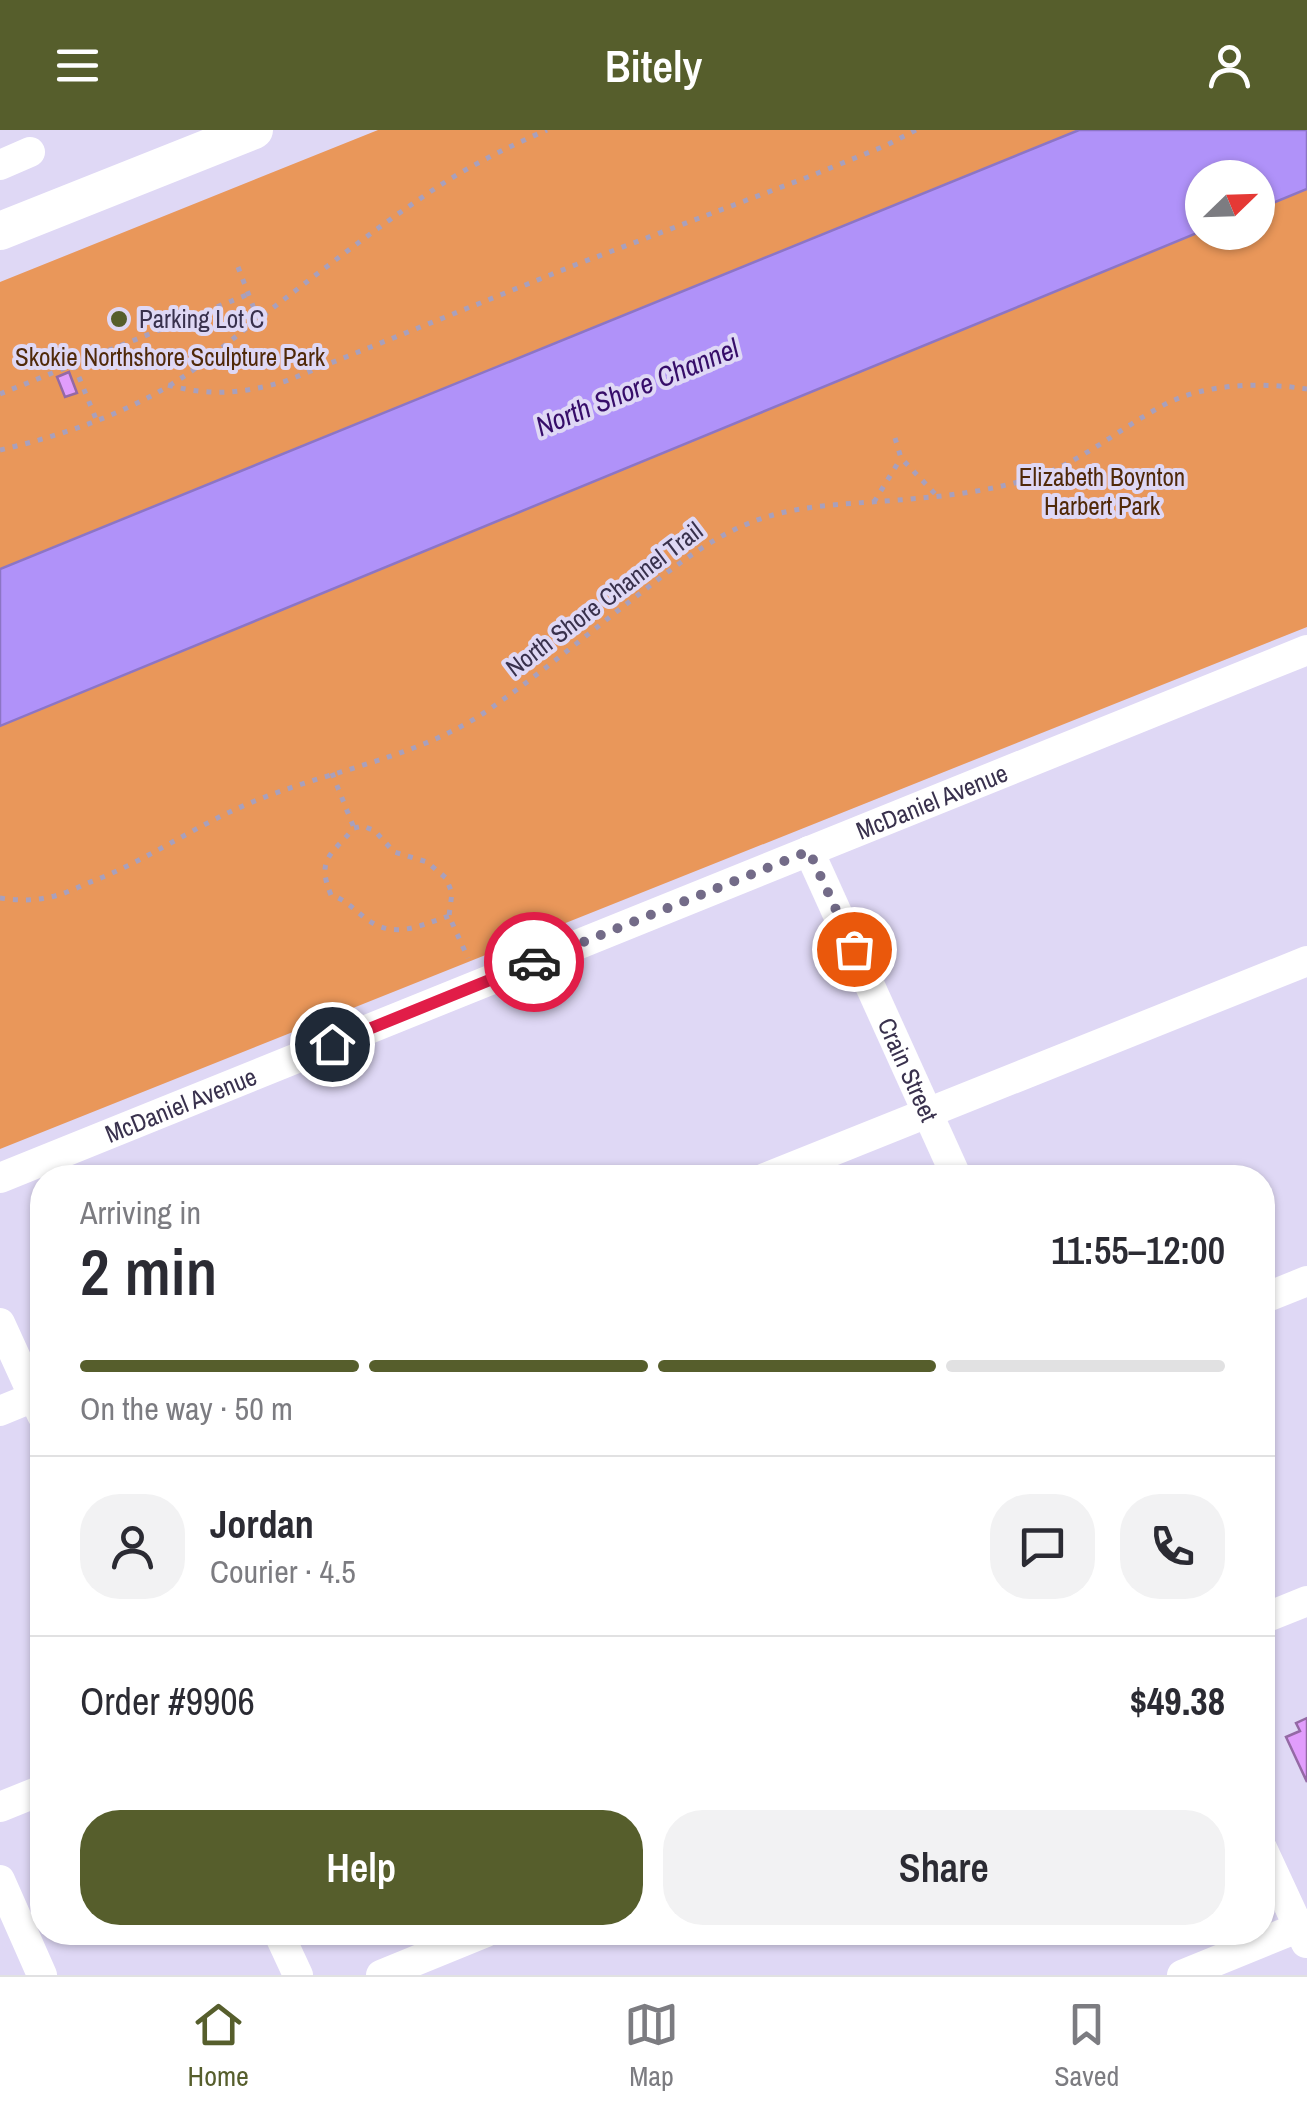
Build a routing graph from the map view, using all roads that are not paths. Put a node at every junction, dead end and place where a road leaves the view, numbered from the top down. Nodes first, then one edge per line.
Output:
1 (254, 130) edge
2 (30, 152) dead end
3 (0, 164) edge
4 (0, 231) edge
5 (1307, 650) edge
6 (809, 851) junction
7 (1307, 961) edge
8 (927, 1112) junction
9 (32, 1165) edge
10 (797, 1165) edge
11 (951, 1165) edge
12 (30, 1166) edge
13 (0, 1178) edge
14 (1307, 1281) edge
15 (1275, 1294) edge
16 (0, 1323) edge
17 (30, 1389) edge
18 (30, 1407) edge
19 (0, 1411) edge
20 (1307, 1601) edge
21 (1275, 1614) edge
22 (30, 1795) edge
23 (0, 1807) edge
24 (1275, 1874) edge
25 (0, 1880) edge
26 (1304, 1932) edge
27 (1275, 1942) edge
28 (284, 1945) edge
29 (454, 1945) edge
30 (1267, 1945) edge
31 (42, 1975) edge
32 (298, 1975) edge
33 (381, 1975) edge
34 (1182, 1975) edge

1 - 4 main road
2 - 3 street
5 - 6 street, McDaniel Avenue
6 - 8 street, Crain Street
6 - 9 street, McDaniel Avenue
7 - 8 street
8 - 10 street
8 - 11 street, Crain Street
12 - 13 street, McDaniel Avenue
14 - 15 street
16 - 17 street
18 - 19 street
20 - 21 street
22 - 23 street
24 - 26 street
25 - 31 street
26 - 27 street
28 - 32 street
29 - 33 street
30 - 34 street

